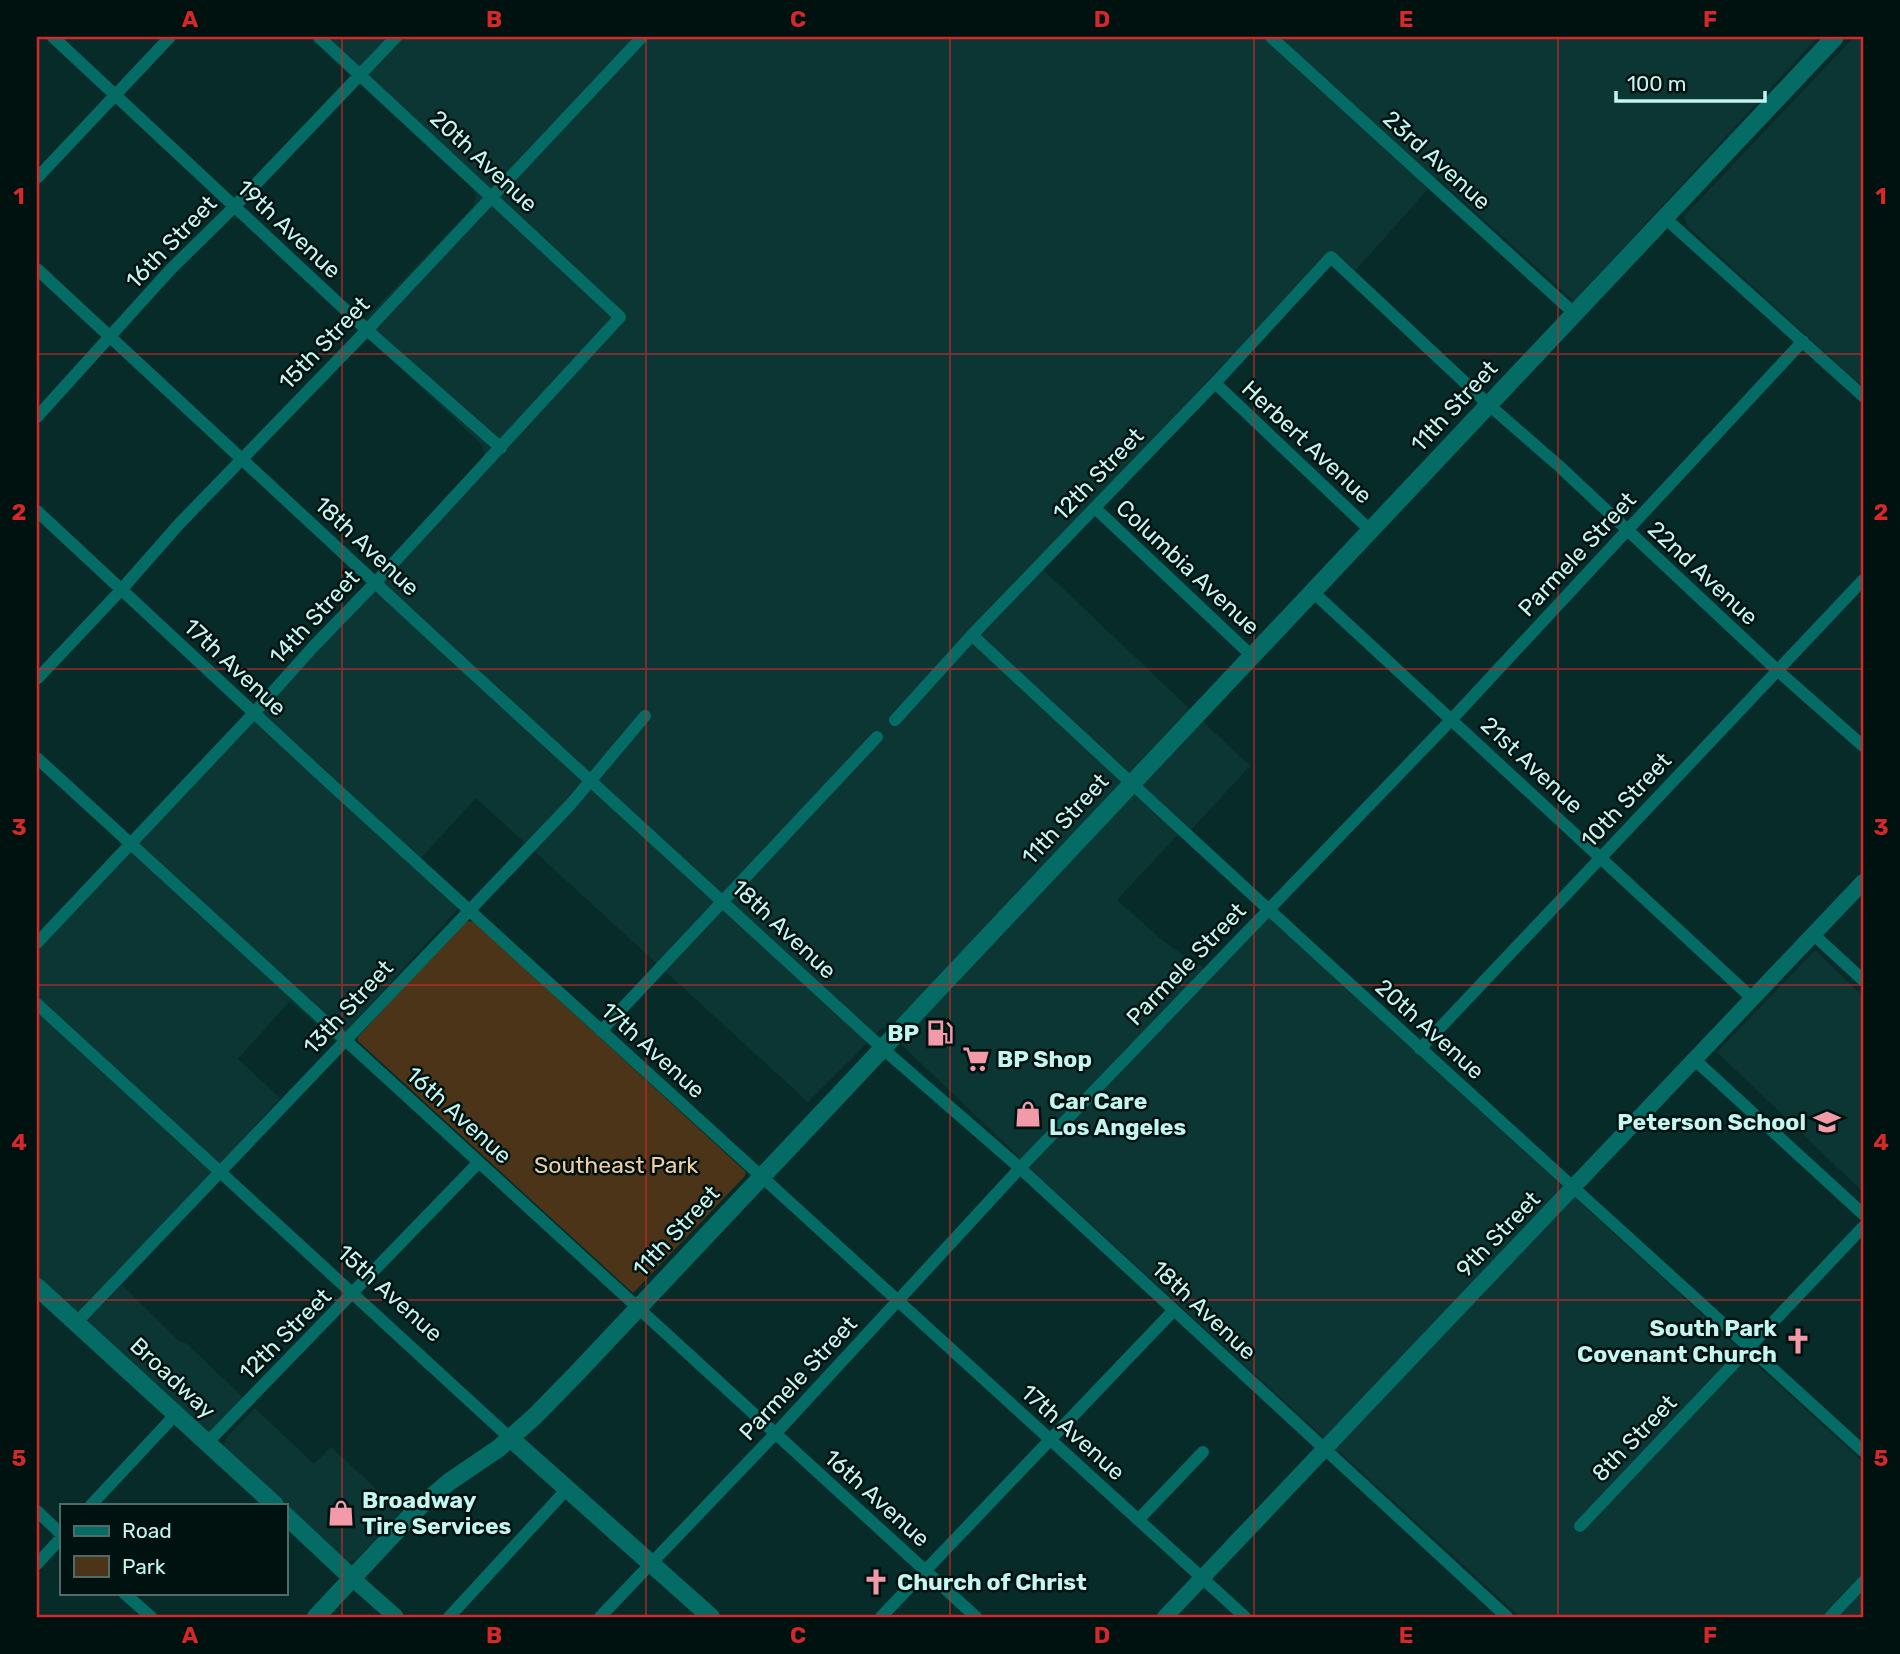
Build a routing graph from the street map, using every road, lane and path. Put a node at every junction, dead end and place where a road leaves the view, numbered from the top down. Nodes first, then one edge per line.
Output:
1 (53, 37) edge
2 (170, 37) edge
3 (318, 37) edge
4 (396, 37) edge
5 (642, 37) edge
6 (1271, 37) edge
7 (1835, 37) edge
8 (360, 74) junction
9 (116, 96) junction
10 (37, 178) edge
11 (492, 196) junction
12 (235, 206) junction
13 (1665, 218) junction
14 (1331, 257) joint
15 (37, 268) edge
16 (1574, 314) junction
17 (620, 317) joint
18 (367, 330) junction
19 (111, 338) junction
20 (1803, 341) junction
21 (1215, 383) junction
22 (1863, 396) edge
23 (1489, 405) junction
24 (37, 416) edge
25 (501, 448) junction
26 (242, 459) junction
27 (1095, 508) junction
28 (37, 511) edge
29 (1627, 530) junction
30 (1371, 531) junction
31 (1863, 580) edge
32 (375, 583) junction
33 (121, 590) junction
34 (1313, 592) junction
35 (972, 635) junction
36 (1253, 657) junction
37 (1777, 670) junction
38 (37, 679) edge
39 (254, 713) junction
40 (645, 716) dead end
41 (1452, 719) junction
42 (895, 720) dead end
43 (877, 737) dead end
44 (1863, 746) edge
45 (37, 758) edge
46 (591, 780) junction
47 (1132, 785) junction
48 (130, 843) junction
49 (1600, 858) junction
50 (1863, 882) edge
51 (723, 901) junction
52 (1268, 908) junction
53 (469, 910) junction
54 (1813, 934) junction
55 (37, 943) edge
56 (1863, 980) edge
57 (1753, 999) junction
58 (37, 1004) edge
59 (601, 1031) junction
60 (345, 1041) junction
61 (882, 1048) junction
62 (1420, 1049) junction
63 (1695, 1060) junction
64 (480, 1162) junction
65 (1020, 1168) junction
66 (221, 1172) junction
67 (761, 1176) junction
68 (1575, 1187) junction
69 (1863, 1214) edge
70 (1863, 1227) edge
71 (37, 1287) edge
72 (354, 1294) junction
73 (898, 1300) junction
74 (637, 1307) junction
75 (1172, 1311) junction
76 (77, 1322) junction
77 (1750, 1348) junction
78 (176, 1414) junction
79 (775, 1434) junction
80 (510, 1438) junction
81 (1050, 1440) junction
82 (207, 1443) junction
83 (1324, 1448) junction
84 (1863, 1451) edge
85 (1203, 1452) dead end
86 (567, 1489) junction
87 (92, 1504) edge
88 (274, 1504) edge
89 (37, 1511) edge
90 (287, 1517) edge
91 (1138, 1520) junction
92 (1580, 1526) dead end
93 (60, 1535) edge
94 (60, 1537) edge
95 (37, 1564) edge
96 (651, 1564) junction
97 (926, 1572) junction
98 (352, 1578) junction
99 (1202, 1578) junction
100 (1863, 1581) edge
101 (125, 1594) edge
102 (1501, 1615) edge
103 (151, 1617) edge
104 (316, 1617) edge
105 (396, 1617) edge
106 (449, 1617) edge
107 (600, 1617) edge
108 (710, 1617) edge
109 (881, 1617) edge
110 (976, 1617) edge
111 (1166, 1617) edge
112 (1245, 1617) edge
113 (1830, 1617) edge

1 - 9 street, 19th Avenue
2 - 9 street
3 - 8 street, 20th Avenue
4 - 8 street, 16th Street
5 - 11 street, 15th Street
6 - 16 street, 23rd Avenue
7 - 13 main road, 11th Street
8 - 11 street, 20th Avenue
8 - 12 street, 16th Street
9 - 10 street
9 - 12 street, 19th Avenue
11 - 17 street, 20th Avenue
11 - 18 street, 15th Street
12 - 18 street, 19th Avenue
12 - 19 street, 16th Street
13 - 16 main road, 11th Street
13 - 20 street
14 - 21 street, 12th Street
14 - 23 street, 22nd Avenue
15 - 19 street, 18th Avenue
16 - 23 main road, 11th Street
17 - 25 street, 14th Street
18 - 25 street, 19th Avenue
18 - 26 street, 15th Street
19 - 24 street, 16th Street
19 - 26 street, 18th Avenue
20 - 22 street
20 - 29 street, Parmele Street
21 - 27 street, 12th Street
21 - 30 street, Herbert Avenue
23 - 29 street, 22nd Avenue
23 - 30 main road, 11th Street
25 - 32 street, 14th Street
26 - 32 street, 18th Avenue
26 - 33 street, 15th Street
27 - 35 street, 12th Street
27 - 36 street, Columbia Avenue
28 - 33 street, 17th Avenue
29 - 37 street, 22nd Avenue
29 - 41 street, Parmele Street
30 - 34 main road, 11th Street
31 - 37 street, 10th Street
32 - 39 street, 14th Street
32 - 46 street, 18th Avenue
33 - 38 street, 15th Street
33 - 39 street, 17th Avenue
34 - 36 main road, 11th Street
34 - 41 street, 21st Avenue
35 - 42 street, 12th Street
35 - 47 street, 20th Avenue
36 - 47 main road, 11th Street
37 - 44 street, 22nd Avenue
37 - 49 street, 10th Street
39 - 48 street, 14th Street
39 - 53 street, 17th Avenue
40 - 46 street, 13th Street
41 - 49 street, 21st Avenue
41 - 52 street, Parmele Street
43 - 51 street
45 - 48 street, 16th Avenue
46 - 51 street, 18th Avenue
46 - 53 street, 13th Street
47 - 52 street, 20th Avenue
47 - 61 main road, 11th Street
48 - 55 street, 14th Street
48 - 60 street, 16th Avenue
49 - 57 street, 21st Avenue
49 - 62 street, 10th Street
50 - 54 street, 9th Street
51 - 59 street
51 - 61 street, 18th Avenue
52 - 62 street, 20th Avenue
52 - 65 street, Parmele Street
53 - 59 street, 17th Avenue
53 - 60 street, 13th Street
54 - 56 street
54 - 57 street, 9th Street
57 - 63 street, 9th Street
58 - 66 street, 15th Avenue
59 - 67 street, 17th Avenue
60 - 64 street, 16th Avenue
60 - 66 street, 13th Street
61 - 65 street, 18th Avenue
61 - 67 main road, 11th Street
62 - 68 street, 20th Avenue
63 - 68 street, 9th Street
63 - 69 street
64 - 72 street, 12th Street
64 - 74 street, 16th Avenue
65 - 73 street, Parmele Street
65 - 75 street, 18th Avenue
66 - 72 street, 15th Avenue
66 - 76 street, 13th Street
67 - 73 street, 17th Avenue
67 - 74 main road, 11th Street
68 - 77 street, 20th Avenue
68 - 83 street, 9th Street
70 - 77 street, 8th Street
71 - 76 main road, Broadway
72 - 80 street, 15th Avenue
72 - 82 street, 12th Street
73 - 79 street, Parmele Street
73 - 81 street, 17th Avenue
74 - 79 street, 16th Avenue
74 - 80 main road, 11th Street
75 - 81 street
75 - 83 street, 18th Avenue
76 - 78 main road, Broadway
77 - 84 street, 20th Avenue
77 - 92 street, 8th Street
78 - 82 main road, Broadway
78 - 87 street
79 - 96 street, Parmele Street
79 - 97 street, 16th Avenue
80 - 86 main road, 15th Avenue
80 - 98 main road, 11th Street
81 - 91 street, 17th Avenue
81 - 97 street
82 - 88 main road, Broadway
83 - 99 street, 9th Street
83 - 102 street, 18th Avenue
85 - 91 street
86 - 96 main road, 15th Avenue
86 - 106 street
89 - 93 street
90 - 98 main road
91 - 99 street, 17th Avenue
94 - 95 street
96 - 107 street, Parmele Street
96 - 108 main road, 15th Avenue
97 - 109 street
97 - 110 street, 16th Avenue
98 - 104 main road, 11th Street
98 - 105 street
99 - 111 street, 9th Street
99 - 112 street, 17th Avenue
100 - 113 street
101 - 103 street

